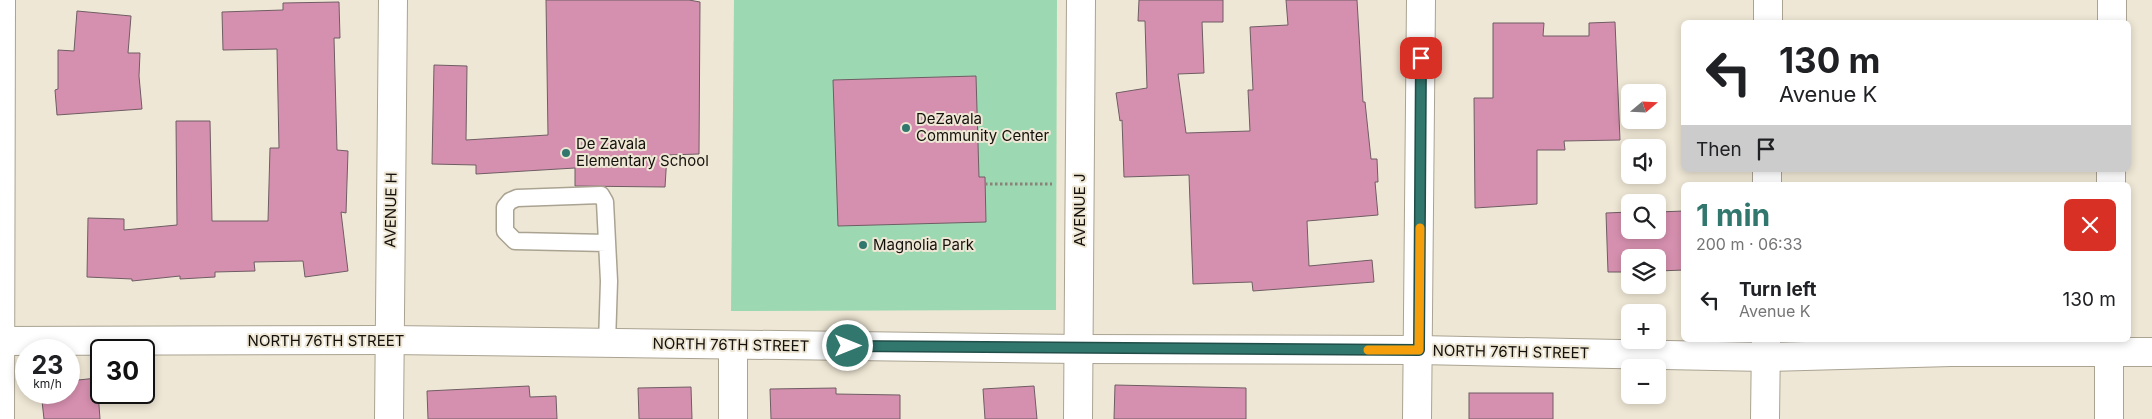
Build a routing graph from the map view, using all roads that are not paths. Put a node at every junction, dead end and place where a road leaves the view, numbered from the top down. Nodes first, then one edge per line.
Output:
1 (0, 0) edge
2 (393, 0) edge
3 (1081, 0) edge
4 (1421, 0) edge
5 (1768, 0) edge
6 (2112, 0) edge
7 (1768, 20) edge
8 (2112, 20) edge
9 (607, 243) junction
10 (390, 340) junction
11 (0, 341) edge
12 (607, 343) junction
13 (733, 345) junction
14 (2109, 346) edge
15 (1078, 349) junction
16 (1766, 349) edge
17 (1419, 350) junction
18 (2152, 352) edge
19 (0, 419) edge
20 (388, 419) edge
21 (733, 419) edge
22 (1078, 419) edge
23 (1417, 419) edge
24 (1765, 419) edge
25 (2109, 419) edge

1 - 11 street
2 - 10 street, AVENUE H
3 - 15 street, AVENUE J
4 - 17 street
5 - 7 street
6 - 8 street
9 - 9 lane
9 - 12 lane
10 - 11 street, NORTH 76TH STREET
10 - 12 street, NORTH 76TH STREET
10 - 20 street, AVENUE H
11 - 19 street
12 - 13 street, NORTH 76TH STREET
13 - 15 street, NORTH 76TH STREET
13 - 21 street
14 - 16 street, NORTH 76TH STREET
14 - 18 street, NORTH 76TH STREET
14 - 25 street
15 - 17 street, NORTH 76TH STREET
15 - 22 street, AVENUE J
16 - 17 street, NORTH 76TH STREET
16 - 24 street
17 - 23 street

